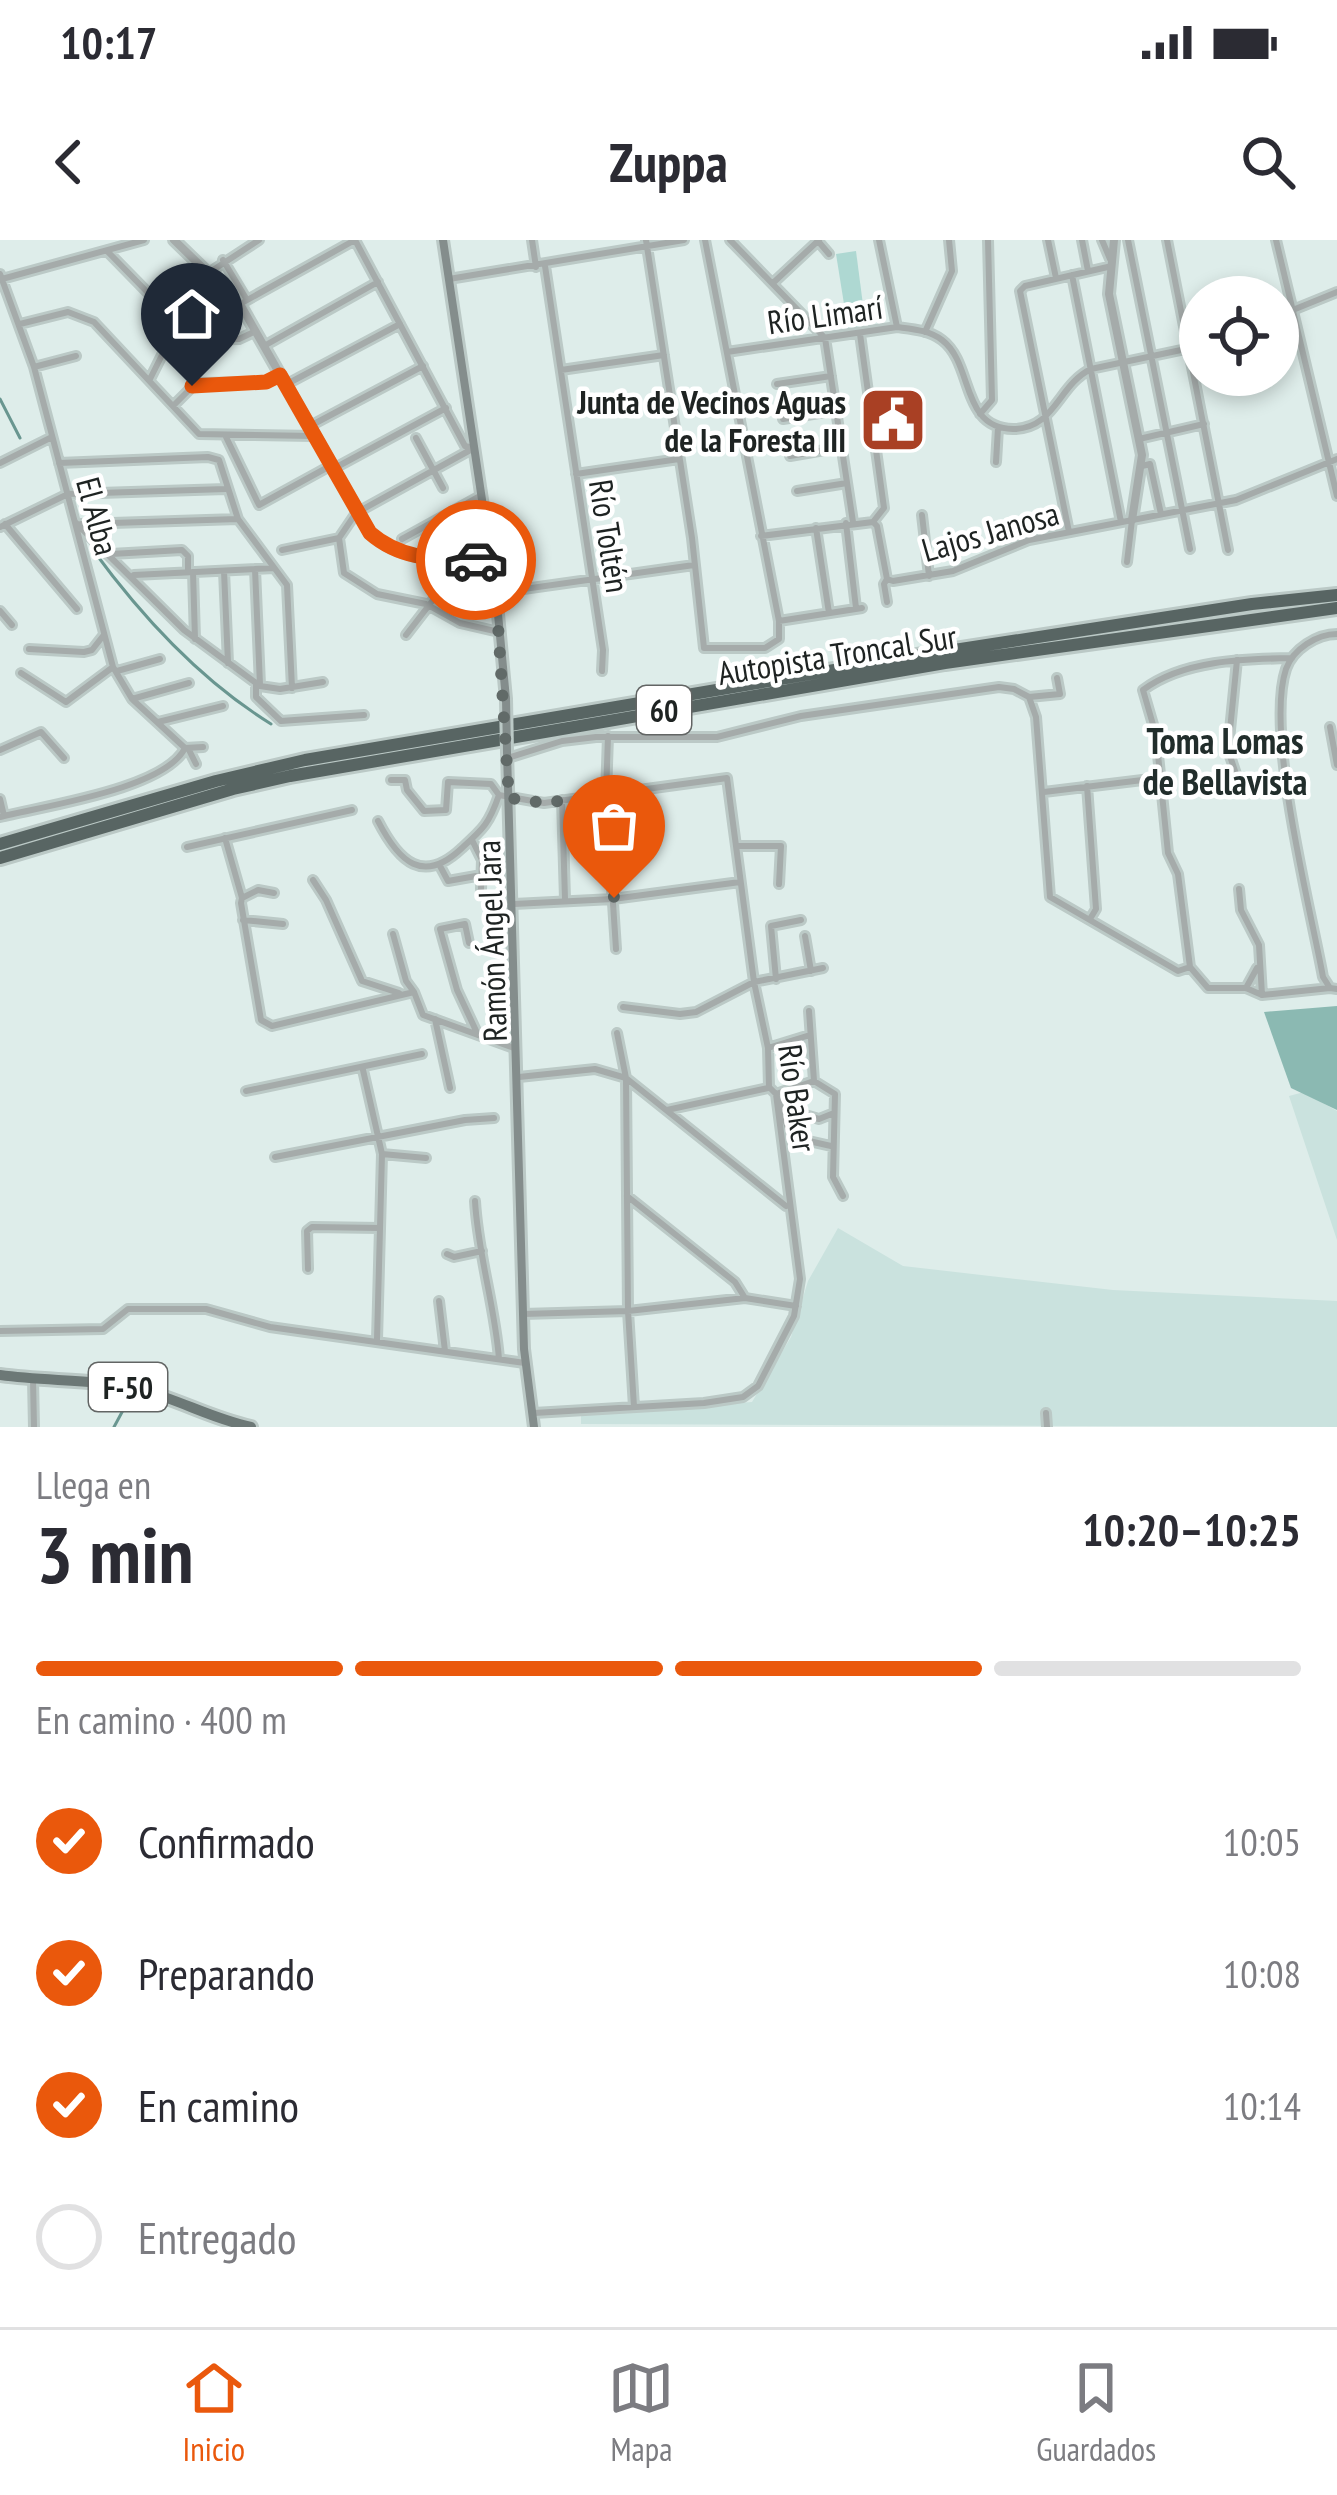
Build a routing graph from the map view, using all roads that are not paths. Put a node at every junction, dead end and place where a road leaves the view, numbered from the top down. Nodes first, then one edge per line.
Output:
1 (144, 240) edge
2 (175, 240) edge
3 (259, 240) edge
4 (355, 240) edge
5 (443, 240) edge
6 (532, 240) edge
7 (684, 240) edge
8 (705, 240) edge
9 (730, 240) edge
10 (880, 240) edge
11 (949, 240) edge
12 (988, 240) edge
13 (1048, 240) edge
14 (1082, 240) edge
15 (1102, 240) edge
16 (1114, 240) edge
17 (1128, 240) edge
18 (1167, 240) edge
19 (815, 242) edge
20 (1276, 242) edge
21 (647, 244) edge
22 (108, 252) junction
23 (829, 254) dead end
24 (223, 260) junction
25 (1112, 264) junction
26 (540, 266) junction
27 (1088, 271) junction
28 (211, 274) junction
29 (1072, 274) junction
30 (1, 276) edge
31 (1284, 276) edge
32 (1056, 278) junction
33 (449, 279) junction
34 (378, 282) junction
35 (773, 283) junction
36 (1337, 292) edge
37 (190, 296) junction
38 (207, 296) dead end
39 (243, 302) junction
40 (1179, 305) edge
41 (1299, 306) edge
42 (20, 324) junction
43 (400, 324) junction
44 (897, 328) junction
45 (256, 331) junction
46 (925, 332) junction
47 (860, 334) junction
48 (1299, 335) edge
49 (825, 338) junction
50 (264, 346) junction
51 (1179, 350) edge
52 (727, 352) junction
53 (664, 355) junction
54 (76, 356) dead end
55 (1151, 356) junction
56 (1123, 362) junction
57 (423, 366) junction
58 (34, 367) junction
59 (1090, 369) junction
60 (561, 370) junction
61 (280, 375) junction
62 (831, 376) junction
63 (150, 379) junction
64 (777, 384) dead end
65 (285, 385) junction
66 (1198, 396) edge
67 (173, 406) junction
68 (446, 408) junction
69 (837, 410) junction
70 (980, 414) junction
71 (1046, 418) junction
72 (783, 419) dead end
73 (1204, 424) junction
74 (998, 428) junction
75 (311, 431) junction
76 (1167, 433) junction
77 (52, 436) junction
78 (226, 437) junction
79 (416, 438) dead end
80 (1139, 439) junction
81 (842, 447) junction
82 (475, 448) junction
83 (790, 456) dead end
84 (679, 458) junction
85 (1333, 460) edge
86 (996, 462) dead end
87 (0, 463) edge
88 (59, 463) junction
89 (1142, 466) junction
90 (331, 468) junction
91 (434, 469) junction
92 (576, 474) junction
93 (848, 483) junction
94 (443, 488) dead end
95 (226, 489) junction
96 (797, 491) dead end
97 (68, 494) junction
98 (482, 495) junction
99 (1337, 496) edge
100 (1219, 502) junction
101 (1183, 510) junction
102 (356, 513) junction
103 (922, 514) dead end
104 (1161, 514) junction
105 (238, 519) junction
106 (1127, 521) junction
107 (873, 522) junction
108 (78, 523) junction
109 (849, 523) junction
110 (2, 526) edge
111 (817, 528) junction
112 (1069, 532) junction
113 (761, 536) junction
114 (339, 538) junction
115 (402, 539) dead end
116 (1190, 549) dead end
117 (282, 550) dead end
118 (1228, 550) dead end
119 (111, 554) junction
120 (491, 560) junction
121 (1127, 562) dead end
122 (694, 565) junction
123 (274, 568) junction
124 (255, 569) junction
125 (224, 571) junction
126 (190, 572) junction
127 (131, 575) junction
128 (929, 576) junction
129 (887, 579) junction
130 (592, 580) junction
131 (462, 592) dead end
132 (496, 593) junction
133 (1337, 595) edge
134 (887, 602) dead end
135 (426, 604) junction
136 (77, 608) dead end
137 (1337, 608) edge
138 (0, 611) edge
139 (829, 613) junction
140 (12, 626) dead end
141 (779, 626) junction
142 (499, 632) junction
143 (1337, 634) edge
144 (104, 635) junction
145 (406, 635) dead end
146 (195, 639) junction
147 (29, 649) dead end
148 (1237, 658) junction
149 (1292, 658) junction
150 (160, 659) dead end
151 (228, 663) junction
152 (114, 669) junction
153 (602, 671) dead end
154 (21, 673) dead end
155 (1057, 679) dead end
156 (322, 682) dead end
157 (189, 683) dead end
158 (258, 685) junction
159 (292, 688) junction
160 (1029, 697) junction
161 (132, 699) junction
162 (223, 706) dead end
163 (364, 715) dead end
164 (158, 722) junction
165 (1330, 727) dead end
166 (608, 736) junction
167 (203, 747) dead end
168 (187, 749) junction
169 (0, 750) edge
170 (507, 755) junction
171 (64, 758) dead end
172 (196, 764) dead end
173 (1337, 765) edge
174 (1160, 778) junction
175 (391, 780) dead end
176 (1238, 780) dead end
177 (1087, 787) junction
178 (1044, 792) junction
179 (606, 795) junction
180 (504, 797) junction
181 (0, 800) edge
182 (562, 800) junction
183 (352, 810) dead end
184 (2, 816) edge
185 (377, 820) dead end
186 (225, 838) junction
187 (472, 840) junction
188 (0, 844) edge
189 (187, 847) dead end
190 (737, 847) junction
191 (0, 858) edge
192 (440, 866) junction
193 (313, 880) dead end
194 (740, 882) junction
195 (779, 884) dead end
196 (1239, 890) dead end
197 (274, 893) dead end
198 (242, 898) junction
199 (614, 898) junction
200 (565, 900) junction
201 (514, 904) junction
202 (243, 920) junction
203 (801, 920) dead end
204 (1090, 920) junction
205 (283, 924) dead end
206 (393, 934) dead end
207 (805, 936) dead end
208 (469, 943) dead end
209 (616, 949) dead end
210 (1190, 967) junction
211 (823, 968) dead end
212 (1257, 968) junction
213 (811, 971) junction
214 (776, 979) junction
215 (754, 982) junction
216 (1246, 988) junction
217 (1333, 988) edge
218 (414, 992) junction
219 (400, 994) junction
220 (1262, 994) junction
221 (622, 1007) dead end
222 (809, 1011) dead end
223 (435, 1019) junction
224 (617, 1033) dead end
225 (478, 1035) junction
226 (812, 1035) junction
227 (768, 1048) junction
228 (518, 1050) junction
229 (422, 1054) dead end
230 (363, 1070) junction
231 (519, 1077) junction
232 (626, 1078) junction
233 (814, 1081) junction
234 (450, 1088) dead end
235 (246, 1091) dead end
236 (773, 1091) junction
237 (781, 1108) junction
238 (667, 1110) junction
239 (836, 1110) junction
240 (494, 1118) dead end
241 (378, 1140) junction
242 (831, 1146) junction
243 (382, 1154) junction
244 (275, 1157) dead end
245 (426, 1158) dead end
246 (627, 1196) junction
247 (843, 1196) dead end
248 (475, 1202) dead end
249 (789, 1208) junction
250 (380, 1228) junction
251 (482, 1251) junction
252 (447, 1255) dead end
253 (308, 1269) dead end
254 (745, 1298) junction
255 (440, 1301) dead end
256 (796, 1306) junction
257 (628, 1311) junction
258 (523, 1313) junction
259 (0, 1330) edge
260 (377, 1341) junction
261 (445, 1351) junction
262 (500, 1359) junction
263 (525, 1363) junction
264 (0, 1375) edge
265 (33, 1379) junction
266 (634, 1406) junction
267 (534, 1413) junction
268 (1046, 1413) dead end
269 (34, 1427) edge
270 (251, 1427) edge
271 (534, 1427) edge
272 (1047, 1427) edge

1 - 22 street
2 - 28 street
3 - 24 street
4 - 34 street
4 - 39 street
5 - 33 main road, Ramón Ángel Jara
6 - 26 street, Río Toltén
7 - 21 street
8 - 52 street
9 - 35 street
10 - 44 street
11 - 46 street
12 - 70 street
13 - 32 street
14 - 27 street
15 - 25 street
16 - 25 street
17 - 55 street
18 - 40 street
19 - 23 street
19 - 35 street
20 - 31 street
21 - 26 street
21 - 53 street
22 - 30 street
22 - 37 street
24 - 28 street
24 - 39 street
25 - 27 street
25 - 56 street
26 - 33 street
26 - 60 street, Río Toltén
27 - 29 street
28 - 37 street
28 - 39 street
29 - 32 street
29 - 59 street
30 - 42 street, El Alba
32 - 71 street
33 - 82 main road, Ramón Ángel Jara
34 - 43 street
34 - 50 street
35 - 49 street
36 - 41 street
37 - 38 street
39 - 45 street
42 - 58 street, El Alba
42 - 63 street
43 - 57 street
43 - 65 street
44 - 46 street, Río Limarí
44 - 47 street, Río Limarí
45 - 50 street
45 - 63 street
46 - 70 street, Río Limarí
47 - 49 street, Río Limarí
47 - 107 street, Lajos Janosa
48 - 85 street
49 - 52 street, Río Limarí
49 - 62 street
50 - 61 street
51 - 55 street
52 - 113 street
53 - 60 street
53 - 84 street
54 - 58 street
55 - 56 street
55 - 76 street
56 - 59 street
56 - 80 street
57 - 68 street
57 - 75 street
58 - 77 street, El Alba
59 - 71 street
59 - 106 street
60 - 92 street, Río Toltén
61 - 65 street
61 - 67 street
62 - 64 street
62 - 69 street
63 - 67 street
65 - 75 street
66 - 73 street
67 - 78 street
68 - 82 street
68 - 90 street
69 - 72 street
69 - 81 street
70 - 74 street, Río Limarí
71 - 74 street
71 - 112 street
73 - 76 street
73 - 100 street
74 - 86 street
75 - 78 street
75 - 90 street
76 - 80 street
76 - 101 street
77 - 87 street
77 - 88 street, El Alba
78 - 90 street
79 - 91 street
80 - 89 street
81 - 83 street
81 - 93 street
82 - 91 street
82 - 98 main road, Ramón Ángel Jara
84 - 92 street
84 - 122 street
85 - 99 street
85 - 100 street, Lajos Janosa
88 - 95 street
88 - 97 street, El Alba
89 - 104 street
89 - 106 street
90 - 102 street
91 - 94 street
91 - 102 street
92 - 130 street, Río Toltén
93 - 96 street
93 - 109 street
95 - 97 street
95 - 105 street
97 - 108 street, El Alba
97 - 110 street
98 - 115 street
98 - 120 main road, Ramón Ángel Jara
100 - 101 street, Lajos Janosa
100 - 118 street
101 - 104 street, Lajos Janosa
101 - 116 street
102 - 114 street
102 - 120 street
103 - 128 street
104 - 106 street, Lajos Janosa
105 - 108 street
105 - 123 street
106 - 112 street, Lajos Janosa
106 - 121 street
107 - 109 street
107 - 129 street, Lajos Janosa
108 - 119 street
108 - 144 street, El Alba
109 - 111 street
109 - 139 street
110 - 136 street
111 - 113 street
111 - 139 street
112 - 128 street, Lajos Janosa
113 - 141 street
114 - 117 street
114 - 135 street
119 - 126 street
119 - 127 street
120 - 132 main road, Ramón Ángel Jara
122 - 130 street
122 - 141 street
123 - 124 street
123 - 159 street
124 - 125 street
124 - 158 street
125 - 126 street
125 - 151 street
126 - 127 street
126 - 146 street
127 - 146 street
128 - 129 street, Lajos Janosa
129 - 134 street
130 - 132 street
130 - 153 street, Río Toltén
131 - 135 street
132 - 142 main road, Ramón Ángel Jara
133 - 188 highway, Autopista Troncal Sur / 60
135 - 142 street
135 - 145 street
137 - 191 highway, Autopista Troncal Sur / 60
138 - 140 street
139 - 141 street
142 - 170 main road, Ramón Ángel Jara, bridge
143 - 149 street
144 - 147 street
144 - 152 street, El Alba
146 - 151 street
148 - 149 street
148 - 174 street
148 - 176 street
149 - 217 street
150 - 152 street
151 - 158 street
152 - 154 street
152 - 161 street, El Alba
155 - 160 street
156 - 159 street
157 - 161 street
158 - 159 street
158 - 163 street
160 - 166 street
160 - 178 street
161 - 164 street, El Alba
162 - 164 street
164 - 168 street, El Alba
165 - 173 street
166 - 170 street
166 - 179 street
167 - 168 street
168 - 172 street, El Alba
168 - 184 street
169 - 171 street
170 - 180 main road, Ramón Ángel Jara
174 - 177 street
174 - 210 street
175 - 180 street
177 - 178 street
177 - 204 street
178 - 204 street
179 - 182 street
179 - 190 street, Río Baker
179 - 199 street
180 - 182 street
180 - 187 street
180 - 201 main road, Ramón Ángel Jara
181 - 184 street
182 - 200 street
183 - 186 street
185 - 192 street
186 - 189 street
186 - 198 street
187 - 192 street
187 - 192 street
190 - 194 street, Río Baker
190 - 195 street
193 - 219 street
194 - 199 street
194 - 215 street, Río Baker
196 - 212 street
197 - 198 street
198 - 202 street
199 - 200 street
199 - 209 street
200 - 201 street
201 - 228 main road, Ramón Ángel Jara
202 - 205 street
202 - 219 street
203 - 214 street
204 - 210 street
206 - 218 street
207 - 213 street
208 - 225 street
210 - 216 street
211 - 213 street
212 - 216 street
212 - 220 street
213 - 214 street
214 - 215 street
215 - 221 street
215 - 227 street, Río Baker
216 - 220 street
217 - 220 street
218 - 219 street
218 - 223 street
222 - 226 street
223 - 225 street
223 - 234 street
224 - 232 street
225 - 228 street
226 - 227 street
226 - 233 street
227 - 236 street, Río Baker
228 - 231 main road, Ramón Ángel Jara
229 - 230 street
230 - 235 street
230 - 241 street
231 - 232 street
231 - 258 main road, Ramón Ángel Jara
232 - 238 street
232 - 246 street
233 - 236 street
233 - 239 street
236 - 237 street
236 - 238 street
236 - 249 street, Río Baker
237 - 239 street
237 - 242 street
238 - 249 street
239 - 242 street
240 - 241 street
241 - 243 street
241 - 244 street
242 - 247 street
243 - 245 street
243 - 250 street
246 - 254 street
246 - 257 street
248 - 251 street
249 - 256 street, Río Baker
250 - 253 street
250 - 260 street
251 - 252 street
251 - 262 street
254 - 256 street
254 - 257 street
255 - 261 street
256 - 266 street, Río Baker
257 - 258 street
257 - 266 street
258 - 263 main road, Ramón Ángel Jara
259 - 260 street
260 - 261 street
261 - 262 street
262 - 263 street
263 - 267 main road, Ramón Ángel Jara
264 - 265 main road, F-50
265 - 269 street
265 - 270 main road, F-50
266 - 267 street
267 - 271 main road, Ramón Ángel Jara
268 - 272 street

